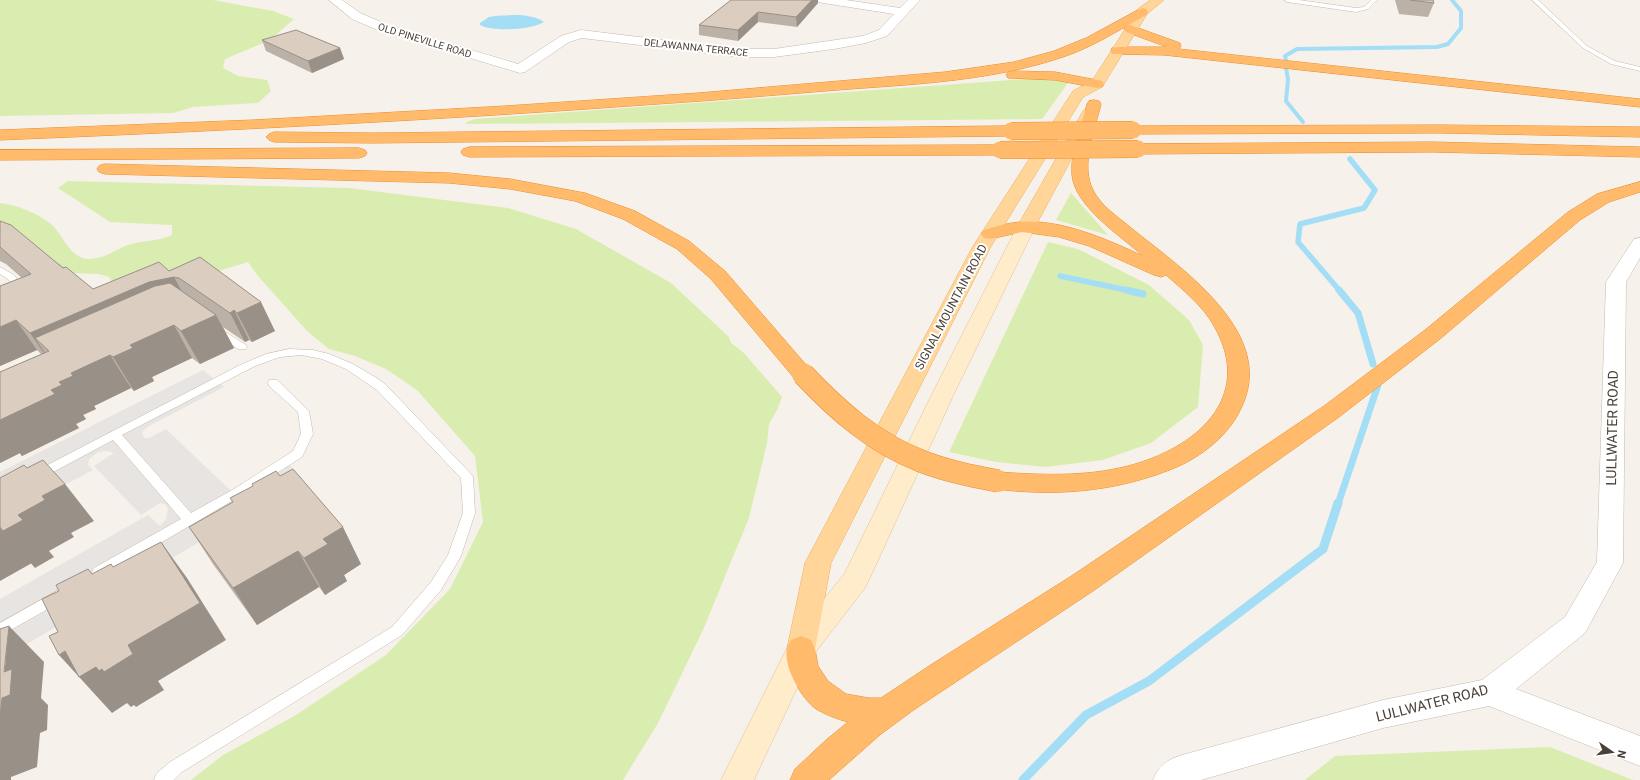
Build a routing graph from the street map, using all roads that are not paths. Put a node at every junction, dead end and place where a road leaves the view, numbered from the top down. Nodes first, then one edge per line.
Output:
1 (334, 0) edge
2 (823, 0) edge
3 (914, 0) edge
4 (1158, 0) edge
5 (1287, 0) edge
6 (1374, 0) edge
7 (1535, 0) edge
8 (904, 12) junction
9 (1142, 12) junction
10 (1130, 29) junction
11 (1117, 51) junction
12 (1221, 57) junction
13 (520, 69) joint
14 (1640, 70) edge
15 (1097, 84) junction
16 (803, 89) junction
17 (1640, 103) edge
18 (1094, 104) junction
19 (1640, 132) edge
20 (0, 135) edge
21 (454, 152) dead end
22 (1640, 152) edge
23 (374, 153) dead end
24 (0, 155) edge
25 (0, 166) edge
26 (1640, 187) edge
27 (1026, 227) junction
28 (990, 234) junction
29 (1640, 243) edge
30 (0, 270) edge
31 (1184, 281) junction
32 (0, 302) edge
33 (209, 324) edge
34 (242, 347) dead end
35 (273, 383) dead end
36 (115, 435) junction
37 (27, 481) edge
38 (190, 520) junction
39 (88, 578) edge
40 (68, 590) edge
41 (0, 630) edge
42 (801, 649) junction
43 (1489, 692) junction
44 (885, 712) junction
45 (1640, 751) edge
46 (162, 780) edge
47 (737, 780) edge
48 (806, 780) edge
49 (1169, 780) edge

1 - 13 street, OLD PINEVILLE ROAD
2 - 8 street
3 - 8 street, DELAWANNA TERRACE
4 - 9 main road
5 - 6 lane
7 - 14 lane
8 - 13 street, DELAWANNA TERRACE
9 - 10 main road
9 - 16 highway
10 - 11 main road
10 - 12 highway
11 - 12 highway
11 - 15 main road
12 - 17 highway
15 - 16 highway
15 - 18 main road
15 - 28 main road, SIGNAL MOUNTAIN ROAD
16 - 20 highway
18 - 27 main road, SIGNAL MOUNTAIN ROAD
18 - 31 highway
19 - 20 highway, bridge
21 - 22 highway, bridge
23 - 24 highway
25 - 31 highway, bridge
26 - 44 highway
27 - 28 highway
27 - 31 highway
27 - 42 main road, SIGNAL MOUNTAIN ROAD
28 - 42 main road, SIGNAL MOUNTAIN ROAD
29 - 43 street, LULLWATER ROAD
30 - 32 lane
33 - 34 lane
35 - 38 lane
36 - 37 lane
36 - 38 lane
36 - 46 lane
38 - 39 lane
40 - 41 lane
42 - 44 highway
42 - 47 main road, SIGNAL MOUNTAIN ROAD
43 - 45 street
43 - 49 street, LULLWATER ROAD
44 - 48 highway

